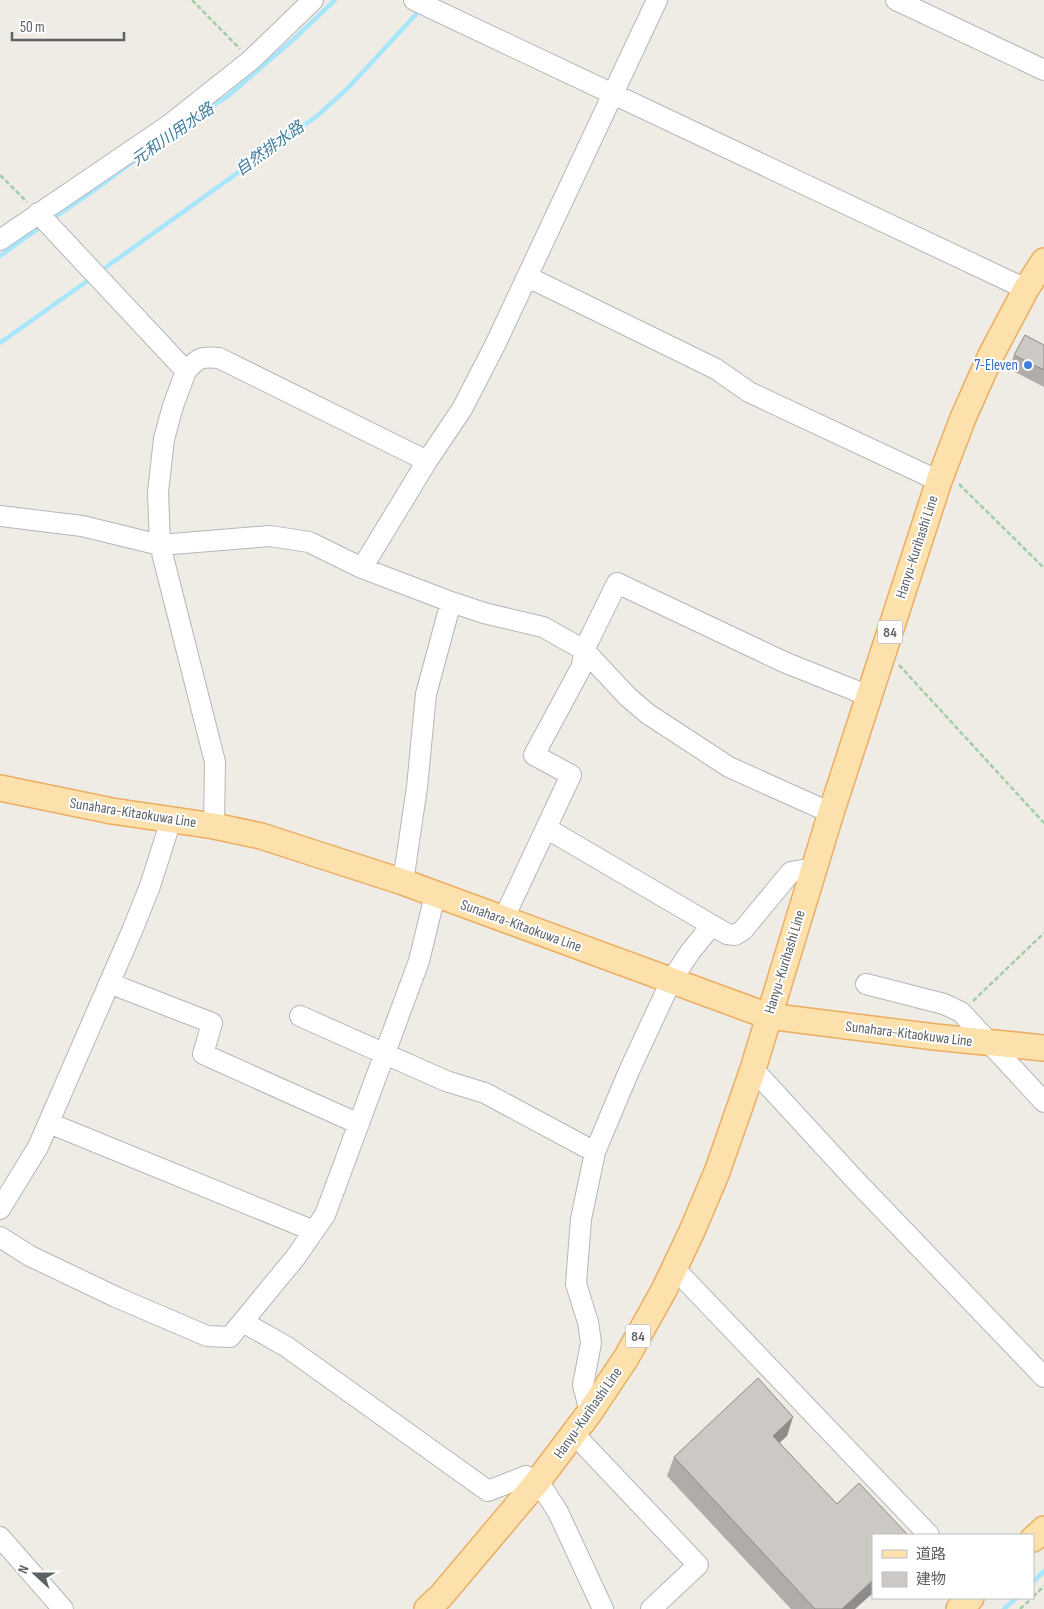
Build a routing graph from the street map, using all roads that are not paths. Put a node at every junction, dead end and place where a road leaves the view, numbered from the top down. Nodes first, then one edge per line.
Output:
1 (313, 0) edge
2 (414, 0) edge
3 (657, 0) edge
4 (896, 0) edge
5 (1044, 70) edge
6 (613, 94) junction
7 (38, 213) junction
8 (0, 240) edge
9 (1044, 261) edge
10 (528, 277) junction
11 (1026, 289) junction
12 (186, 371) junction
13 (427, 461) junction
14 (941, 475) junction
15 (0, 516) edge
16 (160, 545) junction
17 (362, 568) junction
18 (451, 602) junction
19 (584, 650) junction
20 (869, 696) junction
21 (0, 788) edge
22 (832, 812) junction
23 (171, 820) junction
24 (214, 826) junction
25 (546, 828) junction
26 (814, 868) junction
27 (403, 882) junction
28 (435, 895) junction
29 (503, 920) junction
30 (712, 925) junction
31 (671, 981) junction
32 (110, 984) junction
33 (866, 984) dead end
34 (300, 1016) dead end
35 (768, 1016) junction
36 (987, 1043) junction
37 (1044, 1048) edge
38 (385, 1053) junction
39 (752, 1069) junction
40 (1044, 1102) edge
41 (49, 1123) junction
42 (359, 1124) junction
43 (595, 1152) junction
44 (0, 1209) edge
45 (314, 1231) junction
46 (0, 1237) edge
47 (674, 1268) junction
48 (243, 1322) junction
49 (1044, 1377) edge
50 (590, 1412) junction
51 (574, 1434) junction
52 (538, 1481) junction
53 (1044, 1528) edge
54 (928, 1534) edge
55 (0, 1537) edge
56 (1034, 1538) edge
57 (970, 1599) edge
58 (63, 1609) edge
59 (427, 1609) edge
60 (603, 1609) edge
61 (651, 1609) edge
62 (959, 1609) edge

1 - 7 street
2 - 6 street
3 - 6 street
4 - 5 street
6 - 10 street
6 - 11 street
7 - 8 street
7 - 12 street
9 - 11 main road, Hanyu-Kurihashi Line / 84
10 - 13 street
10 - 14 street
11 - 14 main road, Hanyu-Kurihashi Line / 84
12 - 13 street
12 - 16 street
13 - 17 street
14 - 20 main road, Hanyu-Kurihashi Line / 84
15 - 16 street
16 - 17 street
16 - 24 street
17 - 18 street
18 - 19 street
18 - 27 street
19 - 20 street
19 - 22 street
19 - 25 street
20 - 22 main road, Hanyu-Kurihashi Line / 84
21 - 23 main road, Sunahara-Kitaokuwa Line
22 - 26 main road, Hanyu-Kurihashi Line / 84
23 - 24 main road, Sunahara-Kitaokuwa Line
23 - 32 street
24 - 27 main road, Sunahara-Kitaokuwa Line
25 - 29 street
25 - 30 street
26 - 30 street
26 - 35 main road, Hanyu-Kurihashi Line / 84
27 - 28 main road, Sunahara-Kitaokuwa Line
28 - 29 main road, Sunahara-Kitaokuwa Line
28 - 38 street
29 - 31 main road, Sunahara-Kitaokuwa Line
30 - 31 street
31 - 35 main road, Sunahara-Kitaokuwa Line
31 - 43 street
32 - 41 street
32 - 42 street
33 - 36 street
34 - 38 street
35 - 36 main road, Sunahara-Kitaokuwa Line
35 - 39 main road, Hanyu-Kurihashi Line / 84
36 - 37 main road, Sunahara-Kitaokuwa Line
36 - 40 street
38 - 42 street
38 - 43 street
39 - 47 main road, Hanyu-Kurihashi Line / 84
39 - 49 street
41 - 44 street
41 - 45 street
42 - 45 street
43 - 50 street
45 - 48 street
46 - 48 street
47 - 50 main road, Hanyu-Kurihashi Line / 84
47 - 54 street
48 - 52 street
50 - 51 main road, Hanyu-Kurihashi Line / 84
51 - 52 main road, Hanyu-Kurihashi Line / 84
51 - 61 street
52 - 59 main road, Hanyu-Kurihashi Line / 84
52 - 60 street
53 - 56 main road
55 - 58 street
57 - 62 main road

